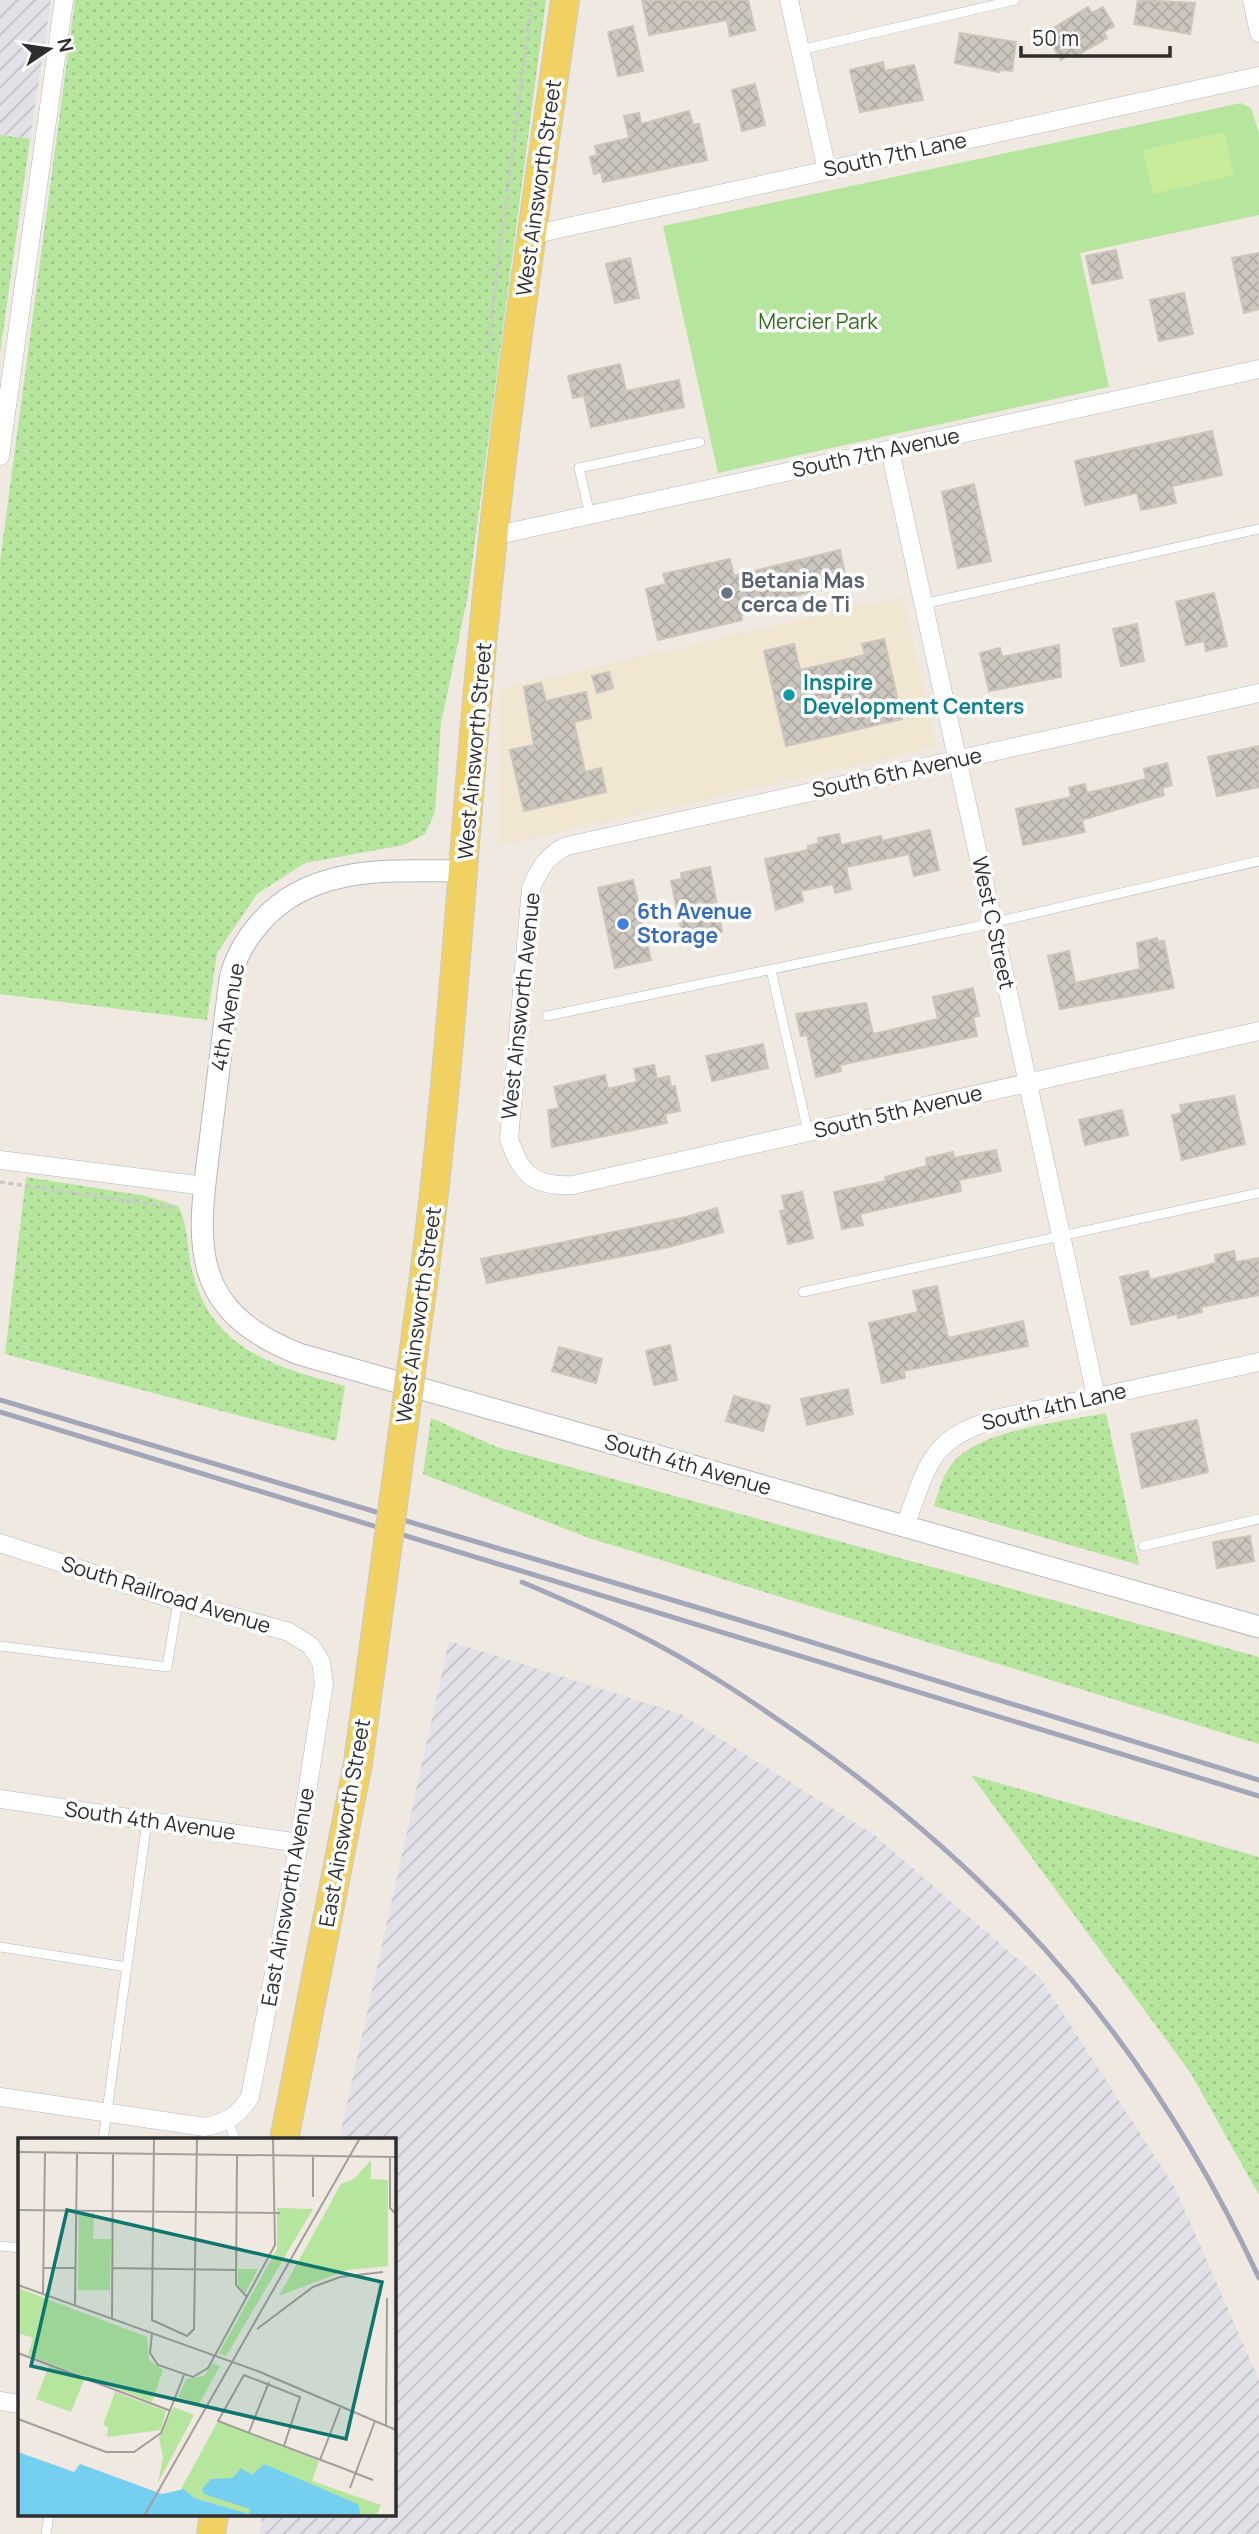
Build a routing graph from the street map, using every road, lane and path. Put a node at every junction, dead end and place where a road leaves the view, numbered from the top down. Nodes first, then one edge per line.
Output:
1 (64, 0) edge
2 (532, 0) edge
3 (565, 0) edge
4 (789, 0) edge
5 (1015, 0) edge
6 (1252, 0) edge
7 (1259, 33) edge
8 (800, 50) junction
9 (1259, 76) edge
10 (827, 170) junction
11 (531, 235) junction
12 (489, 362) dead end
13 (1259, 369) edge
14 (700, 442) dead end
15 (890, 450) junction
16 (0, 456) edge
17 (590, 515) junction
18 (1259, 529) edge
19 (493, 537) junction
20 (923, 604) junction
21 (1259, 693) edge
22 (957, 760) junction
23 (1259, 861) edge
24 (541, 865) joint
25 (465, 872) junction
26 (993, 923) junction
27 (771, 970) junction
28 (547, 1016) dead end
29 (1259, 1031) edge
30 (1028, 1083) junction
31 (808, 1132) junction
32 (0, 1160) edge
33 (536, 1181) joint
34 (0, 1182) edge
35 (205, 1186) junction
36 (1259, 1193) edge
37 (176, 1208) dead end
38 (201, 1211) joint
39 (1061, 1236) junction
40 (803, 1292) dead end
41 (1259, 1362) edge
42 (1096, 1396) junction
43 (393, 1503) joint
44 (1259, 1519) edge
45 (905, 1527) junction
46 (0, 1543) edge
47 (1143, 1546) dead end
48 (178, 1601) junction
49 (1259, 1627) edge
50 (0, 1646) edge
51 (321, 1662) joint
52 (0, 1799) edge
53 (147, 1821) junction
54 (299, 1843) junction
55 (0, 1947) edge
56 (127, 1967) junction
57 (0, 2097) edge
58 (107, 2113) junction
59 (229, 2122) junction
60 (103, 2138) edge
61 (234, 2138) edge
62 (284, 2138) edge
63 (0, 2246) edge
64 (18, 2248) edge
65 (0, 2401) edge
66 (18, 2404) edge
67 (49, 2516) edge
68 (214, 2516) edge
69 (46, 2534) edge
70 (211, 2534) edge

1 - 16 street
2 - 12 path
3 - 11 main road, West Ainsworth Street
4 - 8 street
5 - 8 lane
6 - 7 street
8 - 10 street
9 - 10 street, South 7th Lane
10 - 11 street, South 7th Lane
11 - 19 main road, West Ainsworth Street
13 - 15 street, South 7th Avenue
14 - 17 lane
15 - 17 street, South 7th Avenue
15 - 20 street, West C Street
17 - 19 street, South 7th Avenue
18 - 20 lane
19 - 25 main road, West Ainsworth Street
20 - 22 street, West C Street
21 - 22 street, South 6th Avenue
22 - 24 street, South 6th Avenue
22 - 26 street, West C Street
23 - 26 lane
24 - 33 street, West Ainsworth Avenue
25 - 35 street, 4th Avenue
25 - 43 main road, West Ainsworth Street, bridge
26 - 27 lane
26 - 30 street, West C Street
27 - 28 lane
27 - 31 lane
29 - 30 street, South 5th Avenue
30 - 31 street, South 5th Avenue
30 - 39 street, West C Street
31 - 33 street, South 5th Avenue
32 - 35 street
34 - 37 path
35 - 38 street, 4th Avenue
36 - 39 lane
38 - 45 street, South 4th Avenue
39 - 40 lane
39 - 42 street, West C Street
41 - 42 street, South 4th Lane
42 - 45 street, South 4th Lane
43 - 62 main road, East Ainsworth Street, bridge
44 - 47 lane
45 - 49 street, South 4th Avenue
46 - 48 street, South Railroad Avenue
48 - 50 lane
48 - 51 street, South Railroad Avenue
51 - 54 street, East Ainsworth Avenue
52 - 53 street, South 4th Avenue
53 - 54 street, South 4th Avenue
53 - 56 lane
54 - 59 street, East Ainsworth Avenue
55 - 56 lane
56 - 58 lane
57 - 58 street
58 - 59 street
58 - 60 lane
59 - 61 lane
63 - 64 lane
65 - 66 street
67 - 69 lane
68 - 70 main road

